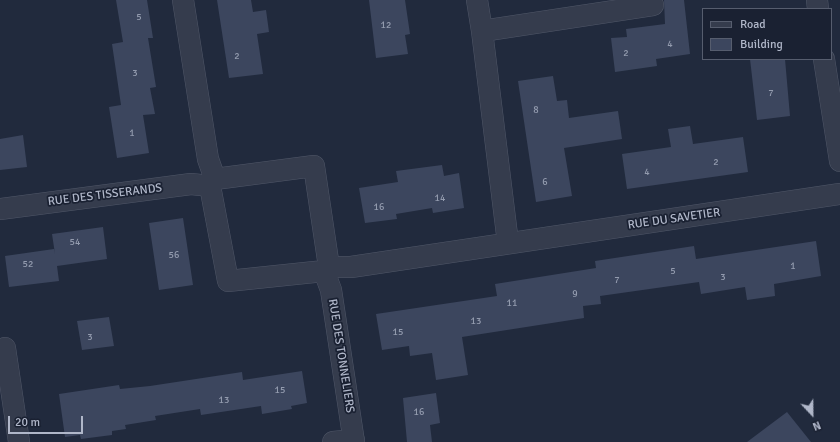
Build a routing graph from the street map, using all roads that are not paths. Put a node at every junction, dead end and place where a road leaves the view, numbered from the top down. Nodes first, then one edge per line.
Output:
1 (183, 0) edge
2 (477, 0) edge
3 (653, 4) dead end
4 (482, 31) junction
5 (824, 60) edge
6 (840, 161) edge
7 (213, 183) junction
8 (840, 194) edge
9 (0, 209) edge
10 (508, 243) junction
11 (326, 269) junction
12 (5, 348) dead end
13 (354, 441) edge
14 (19, 442) edge
15 (333, 442) edge

1 - 7 street
2 - 4 street
3 - 4 street
4 - 10 street
5 - 6 street
7 - 9 street, RUE DES TISSERANDS
7 - 11 street, RUE DU SAVETIER
7 - 11 street, RUE DES TISSERANDS
8 - 10 street, RUE DU SAVETIER
10 - 11 street, RUE DU SAVETIER
11 - 13 street, RUE DES TONNELIERS
12 - 14 street
13 - 15 street

